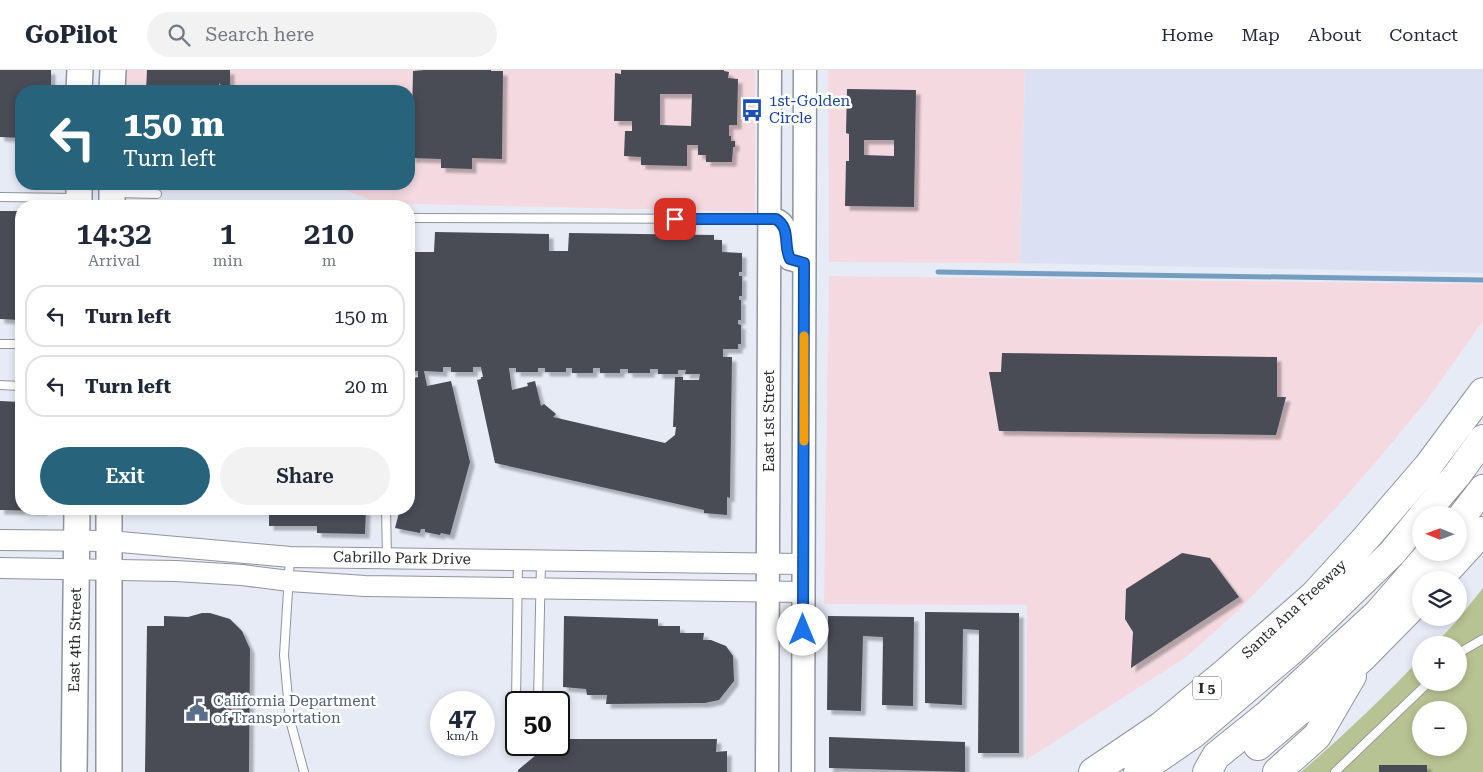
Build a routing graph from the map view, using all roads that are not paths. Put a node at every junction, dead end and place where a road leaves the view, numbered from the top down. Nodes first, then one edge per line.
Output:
1 (80, 70) edge
2 (113, 70) edge
3 (770, 70) edge
4 (805, 70) edge
5 (79, 85) edge
6 (112, 85) edge
7 (112, 194) edge
8 (157, 194) dead end
9 (79, 196) edge
10 (0, 197) edge
11 (415, 218) edge
12 (770, 219) junction
13 (804, 263) junction
14 (0, 344) edge
15 (15, 344) edge
16 (0, 385) edge
17 (15, 386) edge
18 (1483, 392) edge
19 (1483, 439) edge
20 (1483, 466) edge
21 (1483, 489) edge
22 (1431, 506) edge
23 (1452, 506) edge
24 (1468, 508) edge
25 (77, 515) edge
26 (109, 515) edge
27 (386, 515) edge
28 (1412, 528) edge
29 (1483, 531) edge
30 (0, 540) edge
31 (77, 541) junction
32 (109, 541) junction
33 (1412, 553) edge
34 (290, 557) junction
35 (386, 558) junction
36 (518, 559) junction
37 (541, 560) junction
38 (1423, 561) edge
39 (768, 563) junction
40 (804, 564) junction
41 (0, 568) edge
42 (76, 568) junction
43 (109, 569) junction
44 (1446, 571) edge
45 (289, 582) junction
46 (518, 590) junction
47 (540, 590) junction
48 (768, 592) junction
49 (803, 592) junction
50 (1412, 607) edge
51 (1483, 639) edge
52 (1467, 649) edge
53 (1362, 658) junction
54 (516, 691) edge
55 (538, 691) edge
56 (1420, 691) edge
57 (74, 772) edge
58 (109, 772) edge
59 (304, 772) edge
60 (767, 772) edge
61 (803, 772) edge
62 (1093, 772) edge
63 (1138, 772) edge
64 (1162, 772) edge
65 (1207, 772) edge
66 (1225, 772) edge
67 (1277, 772) edge
68 (1335, 772) edge

1 - 5 main road
2 - 6 main road
3 - 12 main road, East 1st Street
4 - 13 main road
7 - 8 lane
9 - 10 lane
11 - 12 lane
12 - 13 main road
12 - 39 main road, East 1st Street
13 - 40 main road
14 - 15 lane
16 - 17 lane
18 - 62 highway, Santa Ana Freeway / I 5
19 - 22 highway
20 - 23 highway
21 - 24 highway
25 - 31 main road, East 4th Street
26 - 32 main road
27 - 35 lane
28 - 63 highway
29 - 44 highway
30 - 31 street, Cabrillo Park Drive
31 - 32 street, Cabrillo Park Drive
31 - 42 main road, East 4th Street
32 - 34 street, Cabrillo Park Drive
32 - 43 main road
33 - 64 highway
34 - 35 street, Cabrillo Park Drive
34 - 45 lane
35 - 36 street, Cabrillo Park Drive
36 - 37 street, Cabrillo Park Drive
36 - 46 lane
37 - 39 street, Cabrillo Park Drive
37 - 47 lane
38 - 65 highway
39 - 40 street, Cabrillo Park Drive
39 - 48 main road, East 1st Street
40 - 49 main road
41 - 42 street, Cabrillo Park Drive
42 - 43 street, Cabrillo Park Drive
42 - 57 main road, East 4th Street
43 - 45 street, Cabrillo Park Drive
43 - 58 main road
45 - 46 street, Cabrillo Park Drive
45 - 59 lane
46 - 47 street, Cabrillo Park Drive
46 - 54 lane
47 - 48 street, Cabrillo Park Drive
47 - 55 lane
48 - 49 street, Cabrillo Park Drive
48 - 60 main road, East 1st Street
49 - 61 main road
50 - 53 highway
51 - 52 lane
53 - 66 highway
53 - 67 highway
56 - 68 lane

